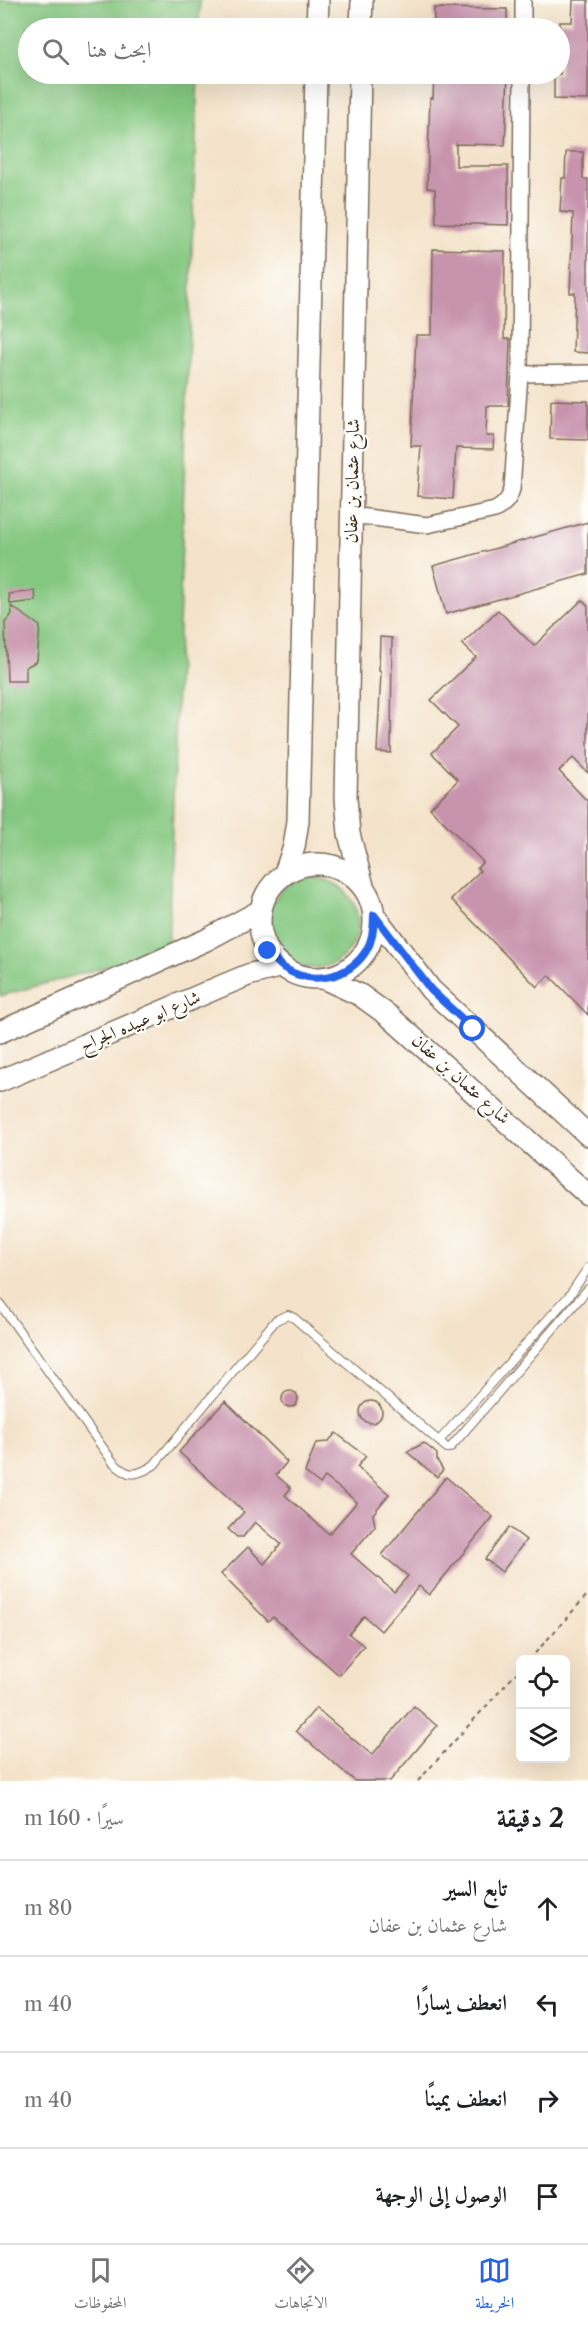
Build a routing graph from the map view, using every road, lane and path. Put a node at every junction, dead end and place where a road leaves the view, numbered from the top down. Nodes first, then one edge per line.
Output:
1 (318, 0) edge
2 (362, 0) edge
3 (523, 0) edge
4 (317, 18) edge
5 (361, 18) edge
6 (523, 18) edge
7 (316, 84) edge
8 (360, 84) edge
9 (522, 84) edge
10 (588, 373) edge
11 (520, 374) junction
12 (351, 515) junction
13 (285, 873) junction
14 (363, 886) junction
15 (260, 911) junction
16 (374, 915) junction
17 (282, 966) junction
18 (323, 978) junction
19 (0, 1032) edge
20 (0, 1081) edge
21 (588, 1135) edge
22 (588, 1195) edge
23 (588, 1268) edge
24 (588, 1289) edge
25 (0, 1304) edge
26 (439, 1442) junction
27 (588, 1594) edge
28 (533, 1655) edge
29 (516, 1673) edge
30 (418, 1781) edge

1 - 4 main road
2 - 5 main road
3 - 6 street
7 - 13 main road
8 - 12 main road, شارع عثمان بن عفان
9 - 11 street
10 - 11 street
11 - 12 street
12 - 14 main road, شارع عثمان بن عفان
13 - 14 main road
13 - 15 main road
14 - 16 main road
15 - 17 main road
15 - 19 main road
16 - 18 main road
16 - 21 main road
17 - 18 main road
17 - 20 main road, شارع ابو عبيده الجراح
18 - 22 main road, شارع عثمان بن عفان
23 - 26 lane
24 - 26 lane
25 - 26 lane
27 - 28 path
29 - 30 path

